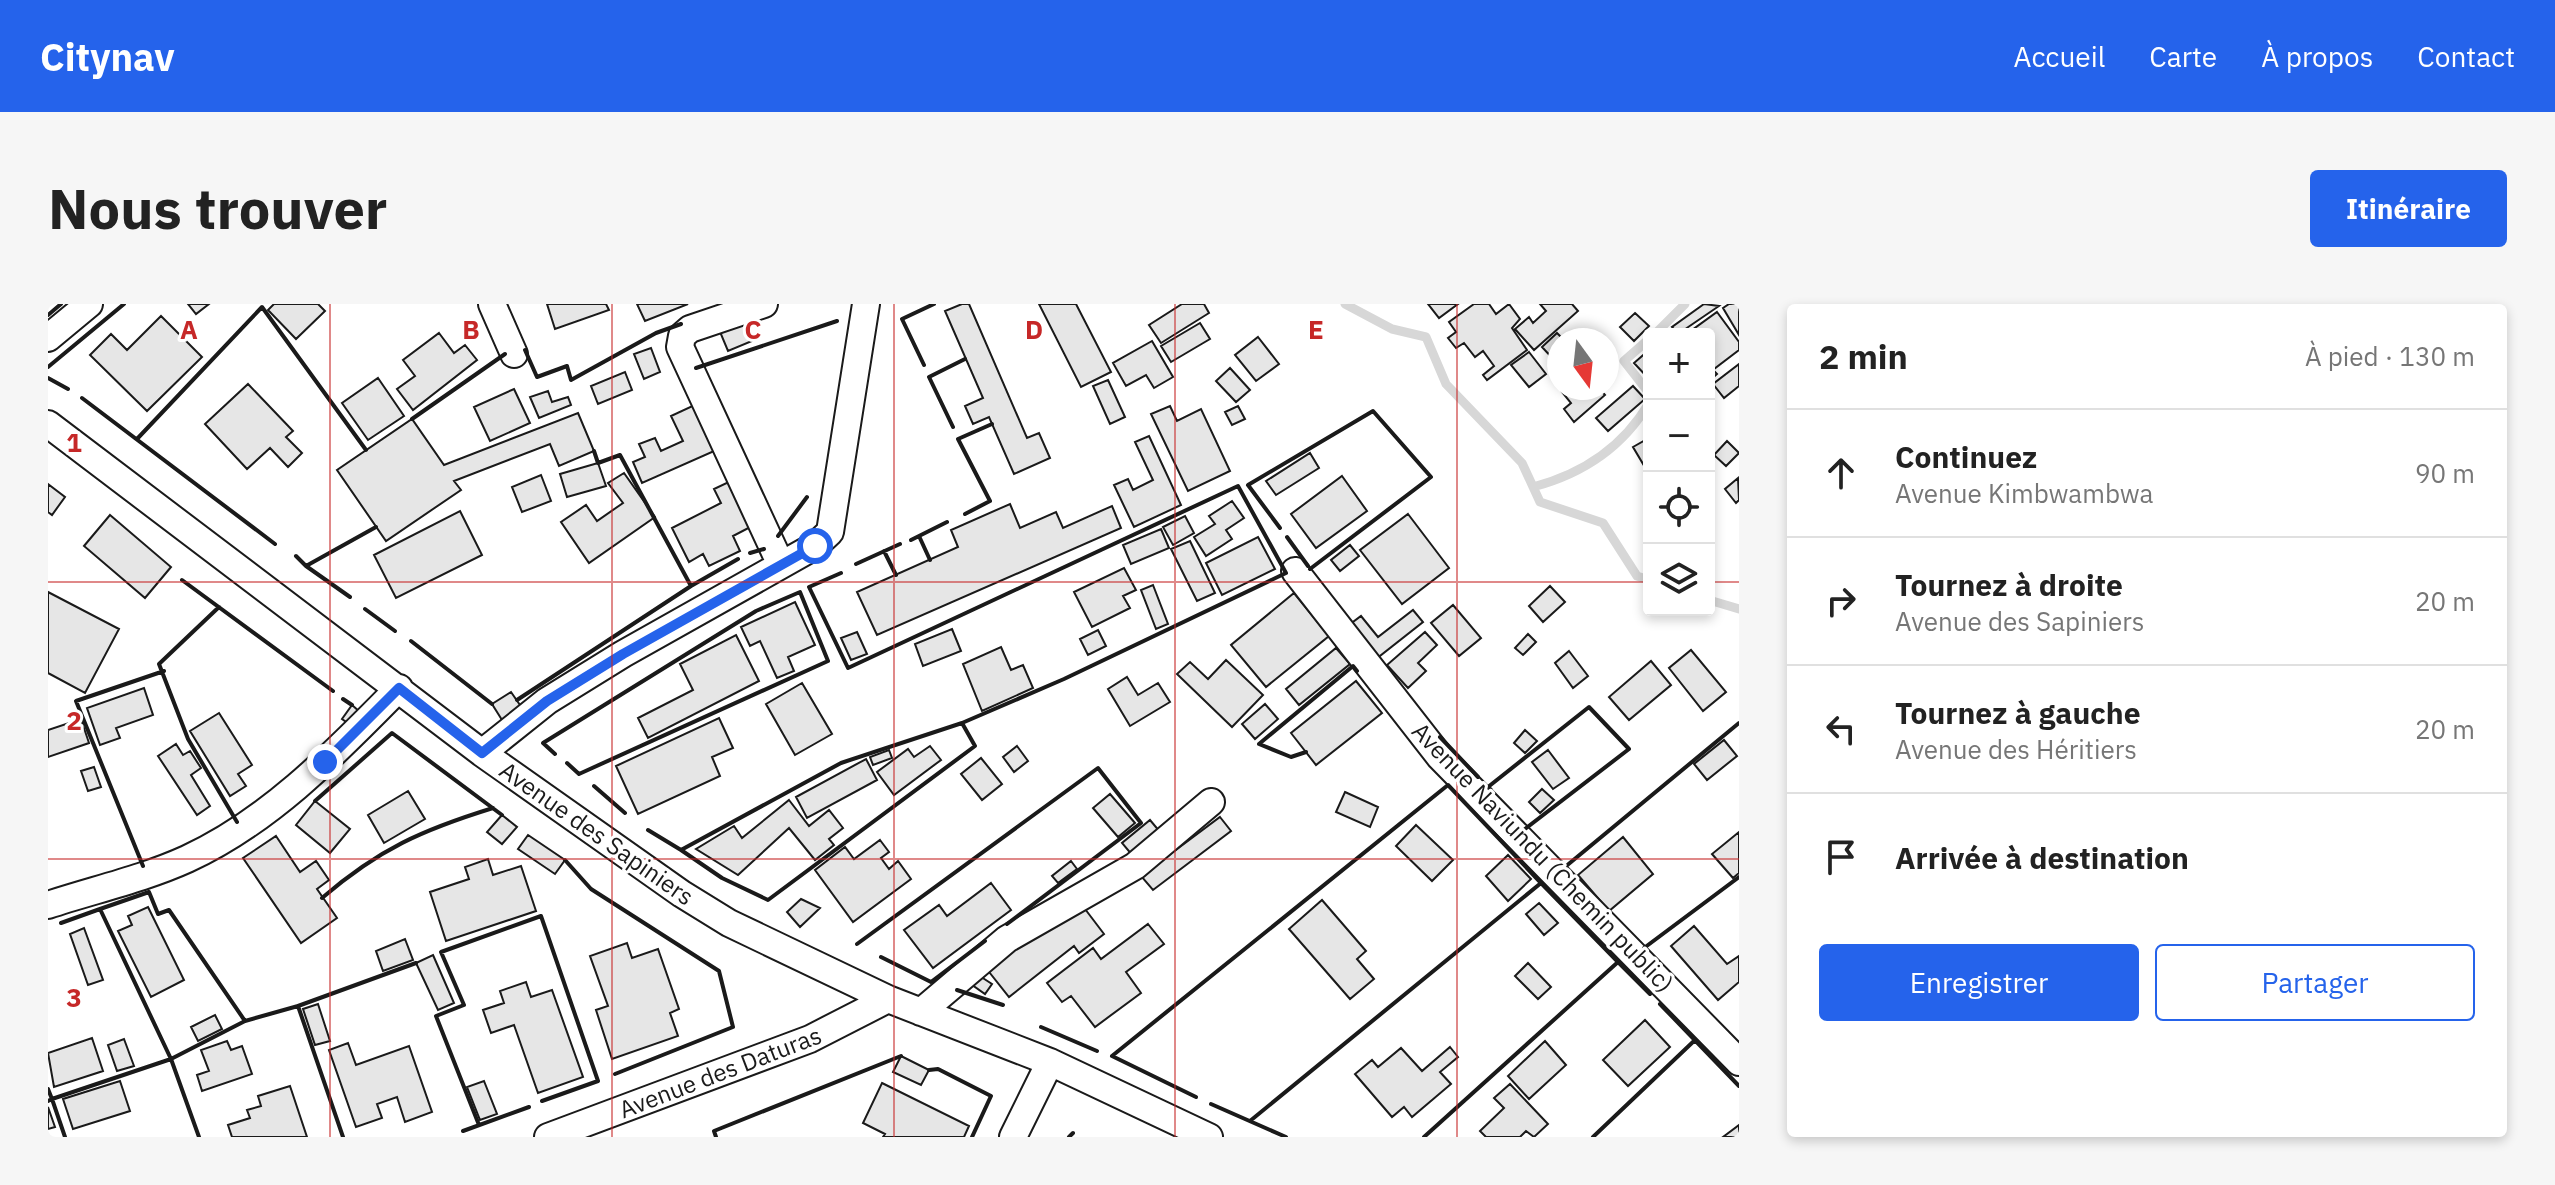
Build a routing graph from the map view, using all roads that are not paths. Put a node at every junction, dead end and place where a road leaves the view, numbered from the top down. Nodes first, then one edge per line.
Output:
1 (89, 304) edge
2 (492, 304) edge
3 (764, 304) edge
4 (866, 304) edge
5 (48, 338) edge
6 (514, 354) dead end
7 (48, 424) edge
8 (781, 565) junction
9 (1295, 571) dead end
10 (399, 688) junction
11 (482, 753) junction
12 (1211, 802) dead end
13 (48, 905) edge
14 (888, 999) junction
15 (921, 1012) junction
16 (1050, 1062) junction
17 (1739, 1062) edge
18 (548, 1137) edge
19 (1013, 1137) edge
20 (1209, 1137) edge

1 - 5 street
2 - 6 street
3 - 8 street
4 - 8 street
7 - 10 street, Avenue des Sapiniers
8 - 11 street
9 - 17 street, Avenue Naviundu (Chemin public)
10 - 11 street, Avenue des Sapiniers
10 - 13 street
11 - 14 street, Avenue des Sapiniers
12 - 15 street
14 - 15 street, Avenue des Sapiniers
14 - 18 street, Avenue des Daturas
15 - 16 street, Avenue des Sapiniers
16 - 19 street
16 - 20 street, Avenue des Sapiniers

